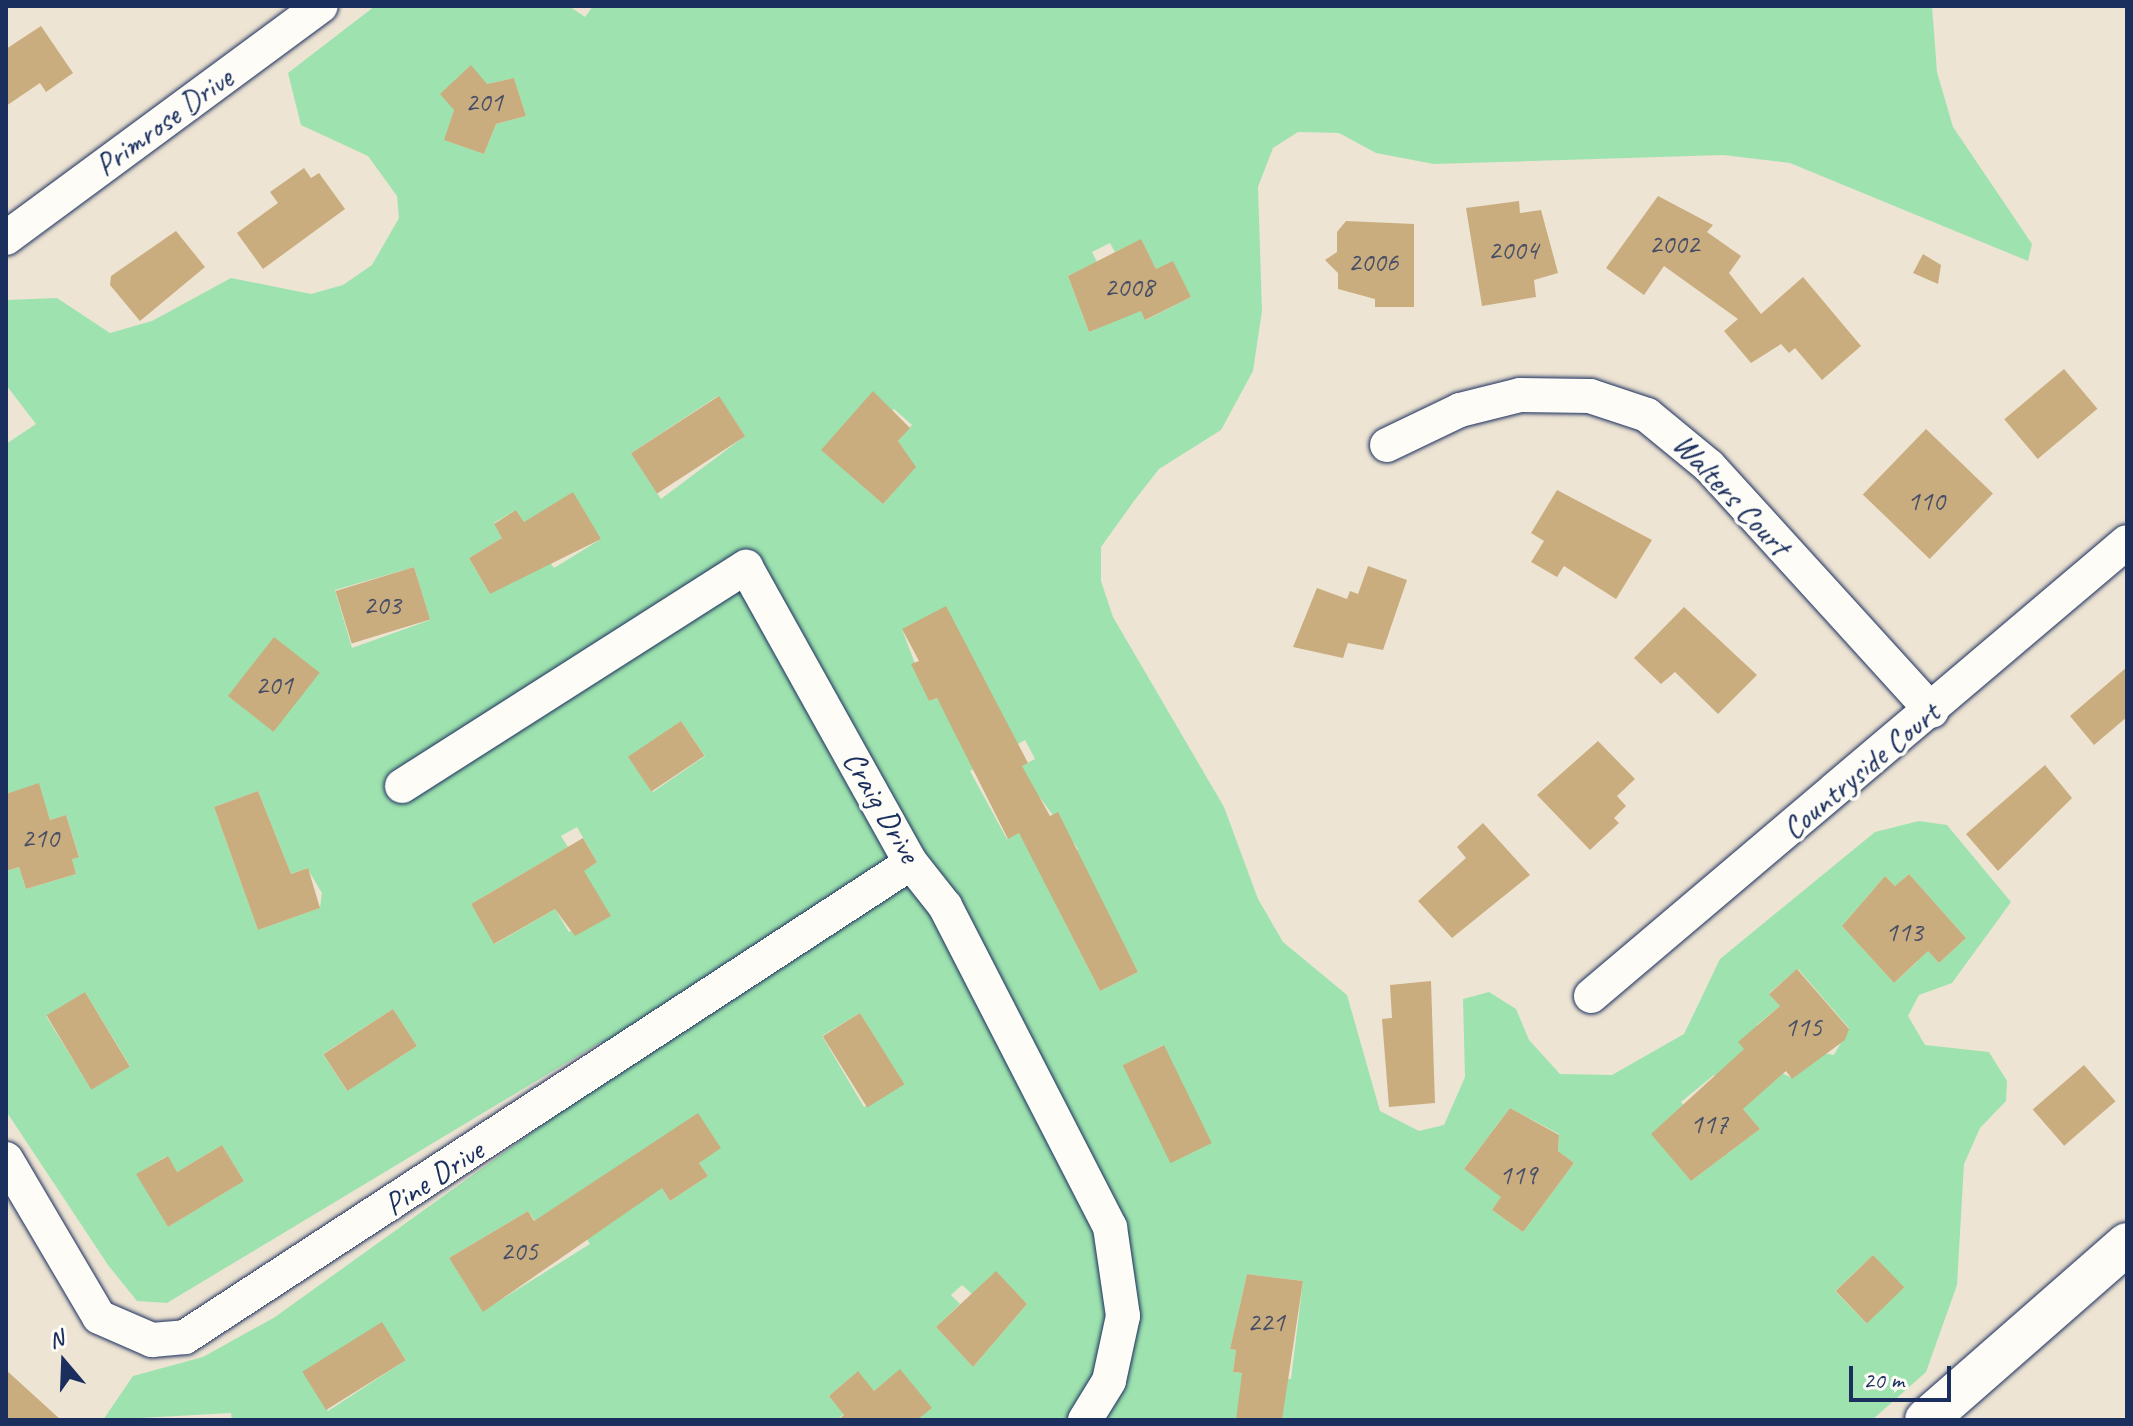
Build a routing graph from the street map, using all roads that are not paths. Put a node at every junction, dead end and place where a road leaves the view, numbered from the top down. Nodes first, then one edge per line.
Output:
1 (321, 6) edge
2 (6, 238) edge
3 (1387, 445) dead end
4 (2127, 542) edge
5 (1932, 711) junction
6 (402, 786) dead end
7 (911, 863) junction
8 (1591, 996) dead end
9 (6, 1159) edge
10 (2127, 1244) edge
11 (1085, 1420) edge
12 (1926, 1420) edge

1 - 2 street, Primrose Drive
3 - 5 street, Walters Court
4 - 5 street, Countryside Court
5 - 8 street, Countryside Court
6 - 7 street, Craig Drive
7 - 9 street, Pine Drive
7 - 11 street, Craig Drive
10 - 12 street

